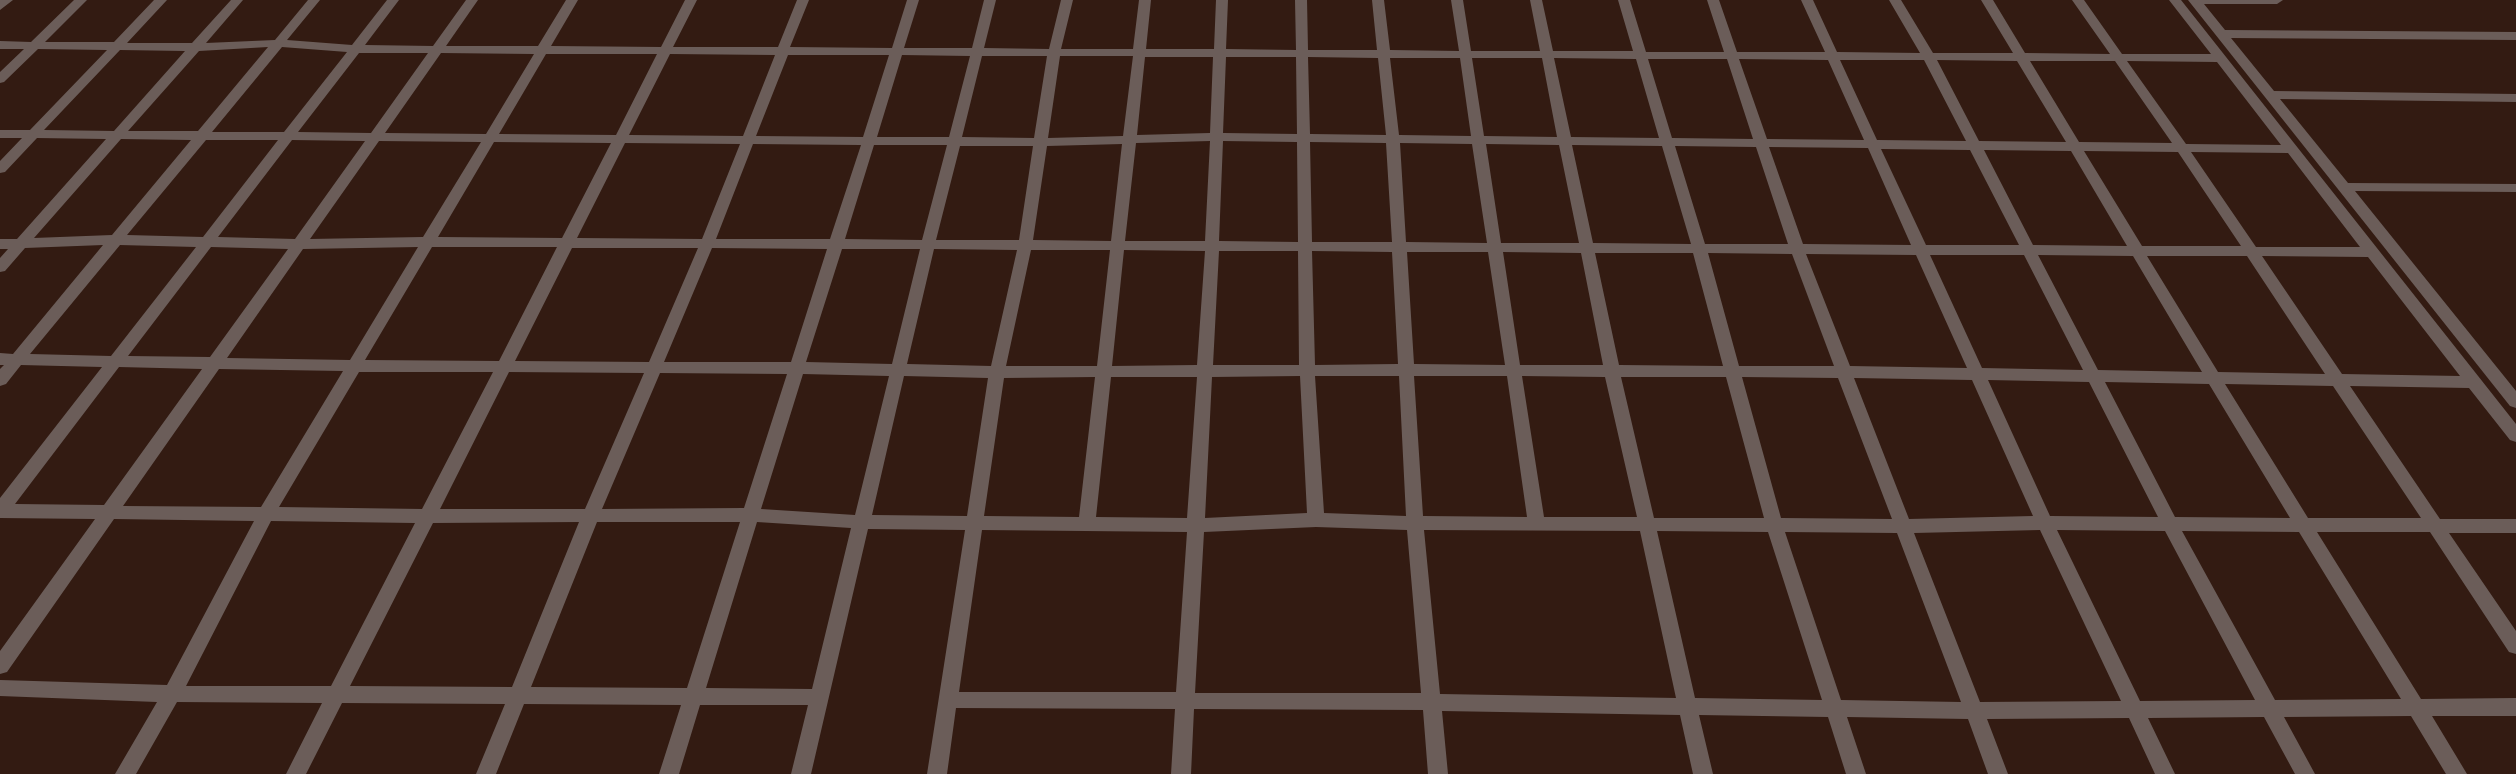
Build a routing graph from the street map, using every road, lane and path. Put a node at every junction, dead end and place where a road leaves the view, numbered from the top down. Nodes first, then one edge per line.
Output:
1 (7, 0) edge
2 (81, 0) edge
3 (161, 0) edge
4 (237, 0) edge
5 (314, 0) edge
6 (393, 0) edge
7 (471, 0) edge
8 (572, 0) edge
9 (691, 0) edge
10 (803, 0) edge
11 (913, 0) edge
12 (990, 0) edge
13 (1067, 0) edge
14 (1145, 0) edge
15 (1222, 0) edge
16 (1301, 0) edge
17 (1378, 0) edge
18 (1457, 0) edge
19 (1536, 0) edge
20 (1624, 0) edge
21 (1713, 0) edge
22 (1807, 0) edge
23 (1895, 0) edge
24 (1987, 0) edge
25 (2078, 0) edge
26 (2175, 0) edge
27 (2195, 0) edge
28 (2277, 0) edge
29 (0, 6) edge
30 (2222, 34) junction
31 (2516, 36) edge
32 (279, 43) junction
33 (0, 45) edge
34 (34, 45) junction
35 (116, 46) junction
36 (196, 47) junction
37 (356, 49) junction
38 (437, 49) junction
39 (542, 50) junction
40 (665, 50) junction
41 (784, 51) junction
42 (896, 52) junction
43 (977, 52) junction
44 (1054, 52) junction
45 (1139, 53) junction
46 (1219, 53) junction
47 (1302, 54) junction
48 (1384, 54) junction
49 (1465, 54) junction
50 (1547, 55) junction
51 (1640, 55) junction
52 (1732, 56) junction
53 (1834, 56) junction
54 (1929, 57) junction
55 (2022, 57) junction
56 (2117, 58) junction
57 (2220, 58) junction
58 (0, 79) edge
59 (2270, 94) junction
60 (2516, 98) edge
61 (0, 134) edge
62 (33, 134) junction
63 (119, 134) junction
64 (290, 135) junction
65 (201, 136) junction
66 (491, 136) junction
67 (1216, 137) junction
68 (374, 138) junction
69 (621, 138) junction
70 (748, 139) junction
71 (869, 139) junction
72 (1303, 139) junction
73 (956, 140) junction
74 (1130, 140) junction
75 (1393, 141) junction
76 (1480, 141) junction
77 (1040, 142) junction
78 (1567, 142) junction
79 (1668, 144) junction
80 (1763, 144) junction
81 (1872, 144) junction
82 (1973, 145) junction
83 (2076, 147) junction
84 (2182, 148) junction
85 (2291, 149) junction
86 (0, 169) edge
87 (2345, 187) junction
88 (2516, 188) edge
89 (116, 240) junction
90 (208, 242) junction
91 (428, 242) junction
92 (567, 243) junction
93 (0, 244) edge
94 (23, 244) junction
95 (299, 244) junction
96 (707, 244) junction
97 (837, 244) junction
98 (928, 245) junction
99 (1025, 246) junction
100 (1120, 246) junction
101 (1212, 246) junction
102 (1305, 247) junction
103 (1397, 247) junction
104 (1496, 248) junction
105 (1588, 248) junction
106 (1699, 248) junction
107 (1797, 249) junction
108 (1920, 249) junction
109 (2026, 250) junction
110 (2136, 251) junction
111 (2250, 251) junction
112 (2372, 252) junction
113 (0, 267) edge
114 (0, 359) edge
115 (18, 359) junction
116 (117, 362) junction
117 (213, 365) junction
118 (354, 366) junction
119 (505, 366) junction
120 (654, 368) junction
121 (796, 368) junction
122 (1307, 370) junction
123 (1407, 370) junction
124 (1512, 370) junction
125 (898, 371) junction
126 (1205, 371) junction
127 (1612, 371) junction
128 (1733, 371) junction
129 (997, 372) junction
130 (1102, 372) junction
131 (1844, 372) junction
132 (1977, 375) junction
133 (2096, 376) junction
134 (2214, 379) junction
135 (0, 380) edge
136 (2339, 381) junction
137 (2473, 382) junction
138 (2515, 400) edge
139 (2516, 436) edge
140 (109, 512) junction
141 (2, 514) edge
142 (266, 514) junction
143 (591, 515) junction
144 (750, 515) junction
145 (428, 516) junction
146 (1316, 520) junction
147 (861, 522) junction
148 (973, 522) junction
149 (1087, 522) junction
150 (1415, 523) junction
151 (2045, 523) junction
152 (1537, 524) junction
153 (1648, 524) junction
154 (2169, 524) junction
155 (2304, 524) junction
156 (1774, 525) junction
157 (2437, 525) junction
158 (1196, 526) junction
159 (1902, 526) junction
160 (2516, 526) edge
161 (2516, 646) edge
162 (0, 666) edge
163 (0, 688) edge
164 (338, 693) junction
165 (172, 694) junction
166 (517, 694) junction
167 (693, 696) junction
168 (820, 697) junction
169 (948, 700) junction
170 (1184, 702) junction
171 (1431, 702) junction
172 (1688, 707) junction
173 (2516, 707) edge
174 (2417, 708) junction
175 (1835, 709) junction
176 (2270, 709) junction
177 (2134, 710) junction
178 (1975, 711) junction
179 (125, 774) edge
180 (296, 774) edge
181 (486, 774) edge
182 (669, 774) edge
183 (801, 774) edge
184 (937, 774) edge
185 (1181, 774) edge
186 (1438, 774) edge
187 (1703, 774) edge
188 (1856, 774) edge
189 (1998, 774) edge
190 (2165, 774) edge
191 (2305, 774) edge
192 (2456, 774) edge

1 - 29 street
2 - 34 street
3 - 35 street
4 - 36 street
5 - 32 street
6 - 37 street
7 - 38 street
8 - 39 street
9 - 40 street
10 - 41 street
11 - 42 street
12 - 43 street
13 - 44 street
14 - 45 street
15 - 46 street
16 - 47 street
17 - 48 street
18 - 49 street
19 - 50 street
20 - 51 street
21 - 52 street
22 - 53 street
23 - 54 street
24 - 55 street
25 - 56 street
26 - 57 street
27 - 28 street
27 - 30 street
30 - 31 street
30 - 59 street
32 - 36 street
32 - 37 street
32 - 65 street
33 - 34 street
34 - 35 street
34 - 58 street
35 - 36 street
35 - 62 street
36 - 63 street
37 - 38 street
37 - 64 street
38 - 39 street
38 - 68 street
39 - 40 street
39 - 66 street
40 - 41 street
40 - 69 street
41 - 42 street
41 - 70 street
42 - 43 street
42 - 71 street
43 - 44 street
43 - 73 street
44 - 45 street
44 - 77 street
45 - 46 street
45 - 74 street
46 - 47 street
46 - 67 street
47 - 48 street
47 - 72 street
48 - 49 street
48 - 75 street
49 - 50 street
49 - 76 street
50 - 51 street
50 - 78 street
51 - 52 street
51 - 79 street
52 - 53 street
52 - 80 street
53 - 54 street
53 - 81 street
54 - 55 street
54 - 82 street
55 - 56 street
55 - 83 street
56 - 57 street
56 - 84 street
57 - 85 street
59 - 60 street
59 - 87 street
61 - 62 street
62 - 63 street
62 - 86 street
63 - 65 street
63 - 94 street
64 - 65 street
64 - 68 street
64 - 90 street
65 - 89 street
66 - 68 street
66 - 69 street
66 - 91 street
67 - 72 street
67 - 74 street
67 - 101 street
68 - 95 street
69 - 70 street
69 - 92 street
70 - 71 street
70 - 96 street
71 - 73 street
71 - 97 street
72 - 75 street
72 - 102 street
73 - 77 street
73 - 98 street
74 - 77 street
74 - 100 street
75 - 76 street
75 - 103 street
76 - 78 street
76 - 104 street
77 - 99 street
78 - 79 street
78 - 105 street
79 - 80 street
79 - 106 street
80 - 81 street
80 - 107 street
81 - 82 street
81 - 108 street
82 - 83 street
82 - 109 street
83 - 84 street
83 - 110 street
84 - 85 street
84 - 111 street
85 - 112 street
87 - 88 street
87 - 138 street
89 - 90 street
89 - 94 street
89 - 115 street
90 - 95 street
90 - 116 street
91 - 92 street
91 - 95 street
91 - 118 street
92 - 96 street
92 - 119 street
93 - 94 street
94 - 113 street
95 - 117 street
96 - 97 street
96 - 120 street
97 - 98 street
97 - 121 street
98 - 99 street
98 - 125 street
99 - 100 street
99 - 129 street
100 - 101 street
100 - 130 street
101 - 102 street
101 - 126 street
102 - 103 street
102 - 122 street
103 - 104 street
103 - 123 street
104 - 105 street
104 - 124 street
105 - 106 street
105 - 127 street
106 - 107 street
106 - 128 street
107 - 108 street
107 - 131 street
108 - 109 street
108 - 132 street
109 - 110 street
109 - 133 street
110 - 111 street
110 - 134 street
111 - 112 street
111 - 136 street
112 - 137 street
114 - 115 street
115 - 116 street
115 - 135 street
116 - 117 street
116 - 141 street
117 - 118 street
117 - 140 street
118 - 119 street
118 - 142 street
119 - 120 street
119 - 145 street
120 - 121 street
120 - 143 street
121 - 125 street
121 - 144 street
122 - 123 street
122 - 126 street
122 - 146 street
123 - 124 street
123 - 150 street
124 - 127 street
124 - 152 street
125 - 129 street
125 - 147 street
126 - 130 street
126 - 158 street
127 - 128 street
127 - 153 street
128 - 131 street
128 - 156 street
129 - 130 street
129 - 148 street
130 - 149 street
131 - 132 street
131 - 159 street
132 - 133 street
132 - 151 street
133 - 134 street
133 - 154 street
134 - 136 street
134 - 155 street
136 - 137 street
136 - 157 street
137 - 139 street
140 - 141 street
140 - 142 street
140 - 162 street
142 - 145 street
142 - 165 street
143 - 144 street
143 - 145 street
143 - 166 street
144 - 147 street
144 - 167 street
145 - 164 street
146 - 150 street
146 - 158 street
147 - 148 street
147 - 168 street
148 - 149 street
148 - 169 street
149 - 158 street
150 - 152 street
150 - 171 street
151 - 154 street
151 - 159 street
151 - 177 street
152 - 153 street
153 - 156 street
153 - 172 street
154 - 155 street
154 - 176 street
155 - 157 street
155 - 174 street
156 - 159 street
156 - 175 street
157 - 160 street
157 - 161 street
158 - 170 street
159 - 178 street
163 - 165 street
164 - 165 street
164 - 166 street
164 - 180 street
165 - 179 street
166 - 167 street
166 - 181 street
167 - 168 street
167 - 182 street
168 - 183 street
169 - 170 street
169 - 184 street
170 - 171 street
170 - 185 street
171 - 172 street
171 - 186 street
172 - 175 street
172 - 187 street
173 - 174 street
174 - 176 street
174 - 192 street
175 - 178 street
175 - 188 street
176 - 177 street
176 - 191 street
177 - 178 street
177 - 190 street
178 - 189 street

